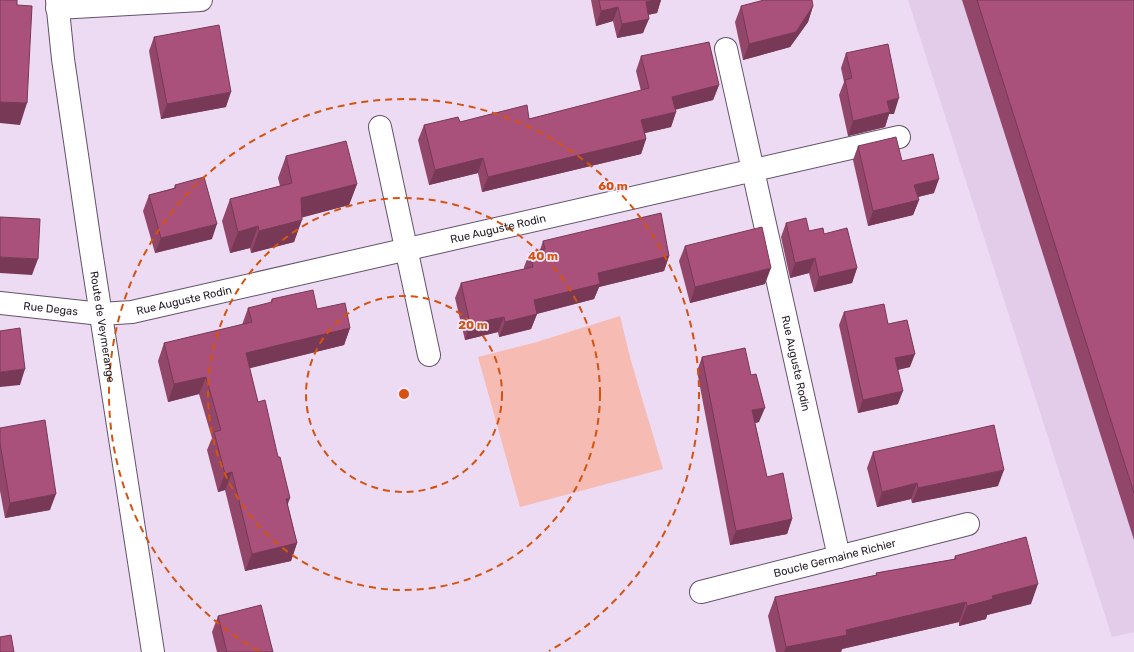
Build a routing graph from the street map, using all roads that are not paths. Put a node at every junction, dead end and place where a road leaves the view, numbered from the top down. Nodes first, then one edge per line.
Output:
1 (201, 0) edge
2 (57, 4) edge
3 (726, 49) dead end
4 (380, 127) dead end
5 (899, 136) dead end
6 (753, 170) junction
7 (406, 248) junction
8 (0, 303) edge
9 (102, 314) junction
10 (429, 355) dead end
11 (968, 524) dead end
12 (839, 557) junction
13 (701, 592) dead end
14 (153, 652) edge

1 - 2 street
2 - 9 street, Route de Veymerange
3 - 6 street, Rue Auguste Rodin
4 - 7 street
5 - 6 street, Rue Auguste Rodin
6 - 7 street, Rue Auguste Rodin
6 - 12 street, Rue Auguste Rodin
7 - 9 street, Rue Auguste Rodin
7 - 10 street
8 - 9 street, Rue Degas
9 - 14 street, Route de Veymerange
11 - 12 street, Boucle Germaine Richier
12 - 13 street, Boucle Germaine Richier

